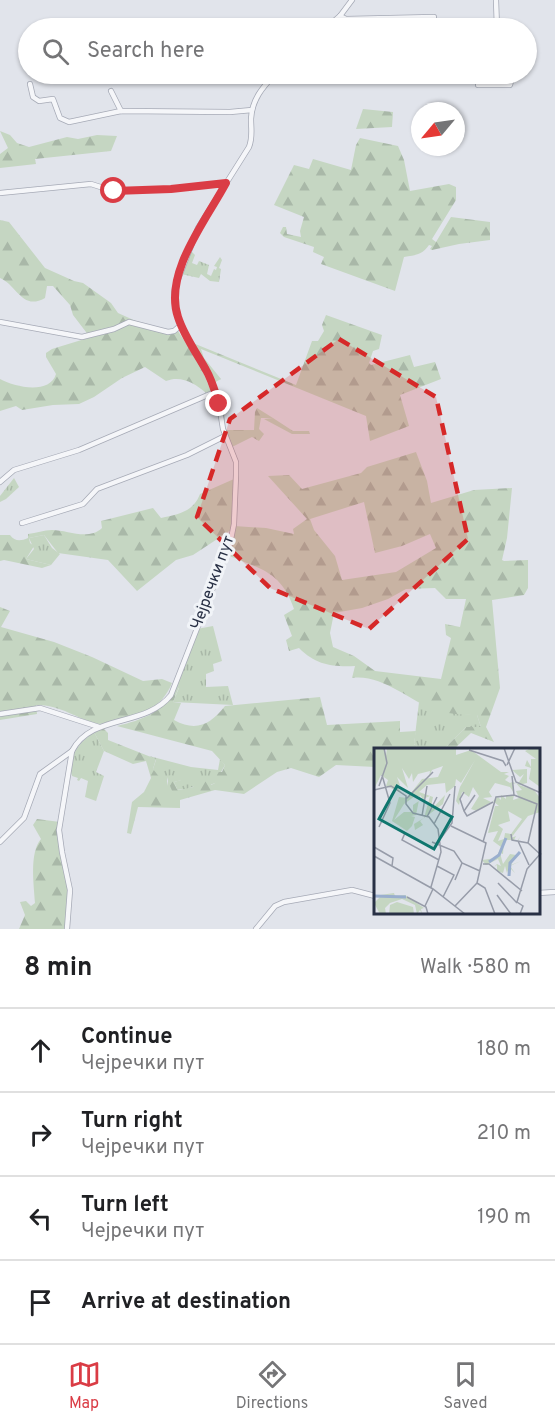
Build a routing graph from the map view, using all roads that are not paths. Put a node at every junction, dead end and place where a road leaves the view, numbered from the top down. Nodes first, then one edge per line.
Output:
1 (352, 0) edge
2 (496, 0) edge
3 (340, 15) junction
4 (434, 16) dead end
5 (337, 18) edge
6 (344, 18) edge
7 (375, 18) edge
8 (497, 18) edge
9 (30, 84) dead end
10 (267, 84) edge
11 (510, 84) edge
12 (478, 85) dead end
13 (111, 91) dead end
14 (252, 110) junction
15 (121, 111) junction
16 (226, 183) junction
17 (0, 193) edge
18 (0, 322) edge
19 (181, 325) junction
20 (215, 392) junction
21 (225, 436) junction
22 (0, 482) edge
23 (22, 523) dead end
24 (0, 714) edge
25 (99, 727) junction
26 (72, 751) junction
27 (0, 842) edge
28 (555, 892) edge
29 (540, 893) edge
30 (374, 896) edge
31 (67, 929) edge
32 (256, 929) edge

1 - 3 street
2 - 8 street
3 - 5 street
3 - 6 street
4 - 7 street
9 - 15 street
10 - 14 street, Чејречки пут
11 - 12 street
13 - 15 street
14 - 15 street
14 - 16 street, Чејречки пут
16 - 17 street
16 - 19 street, Чејречки пут
18 - 19 street
19 - 20 street, Чејречки пут
20 - 21 street, Чејречки пут
20 - 22 street
21 - 23 street
21 - 25 street, Чејречки пут
24 - 25 street
25 - 26 street
26 - 27 street
26 - 31 street
28 - 29 street
30 - 32 street

